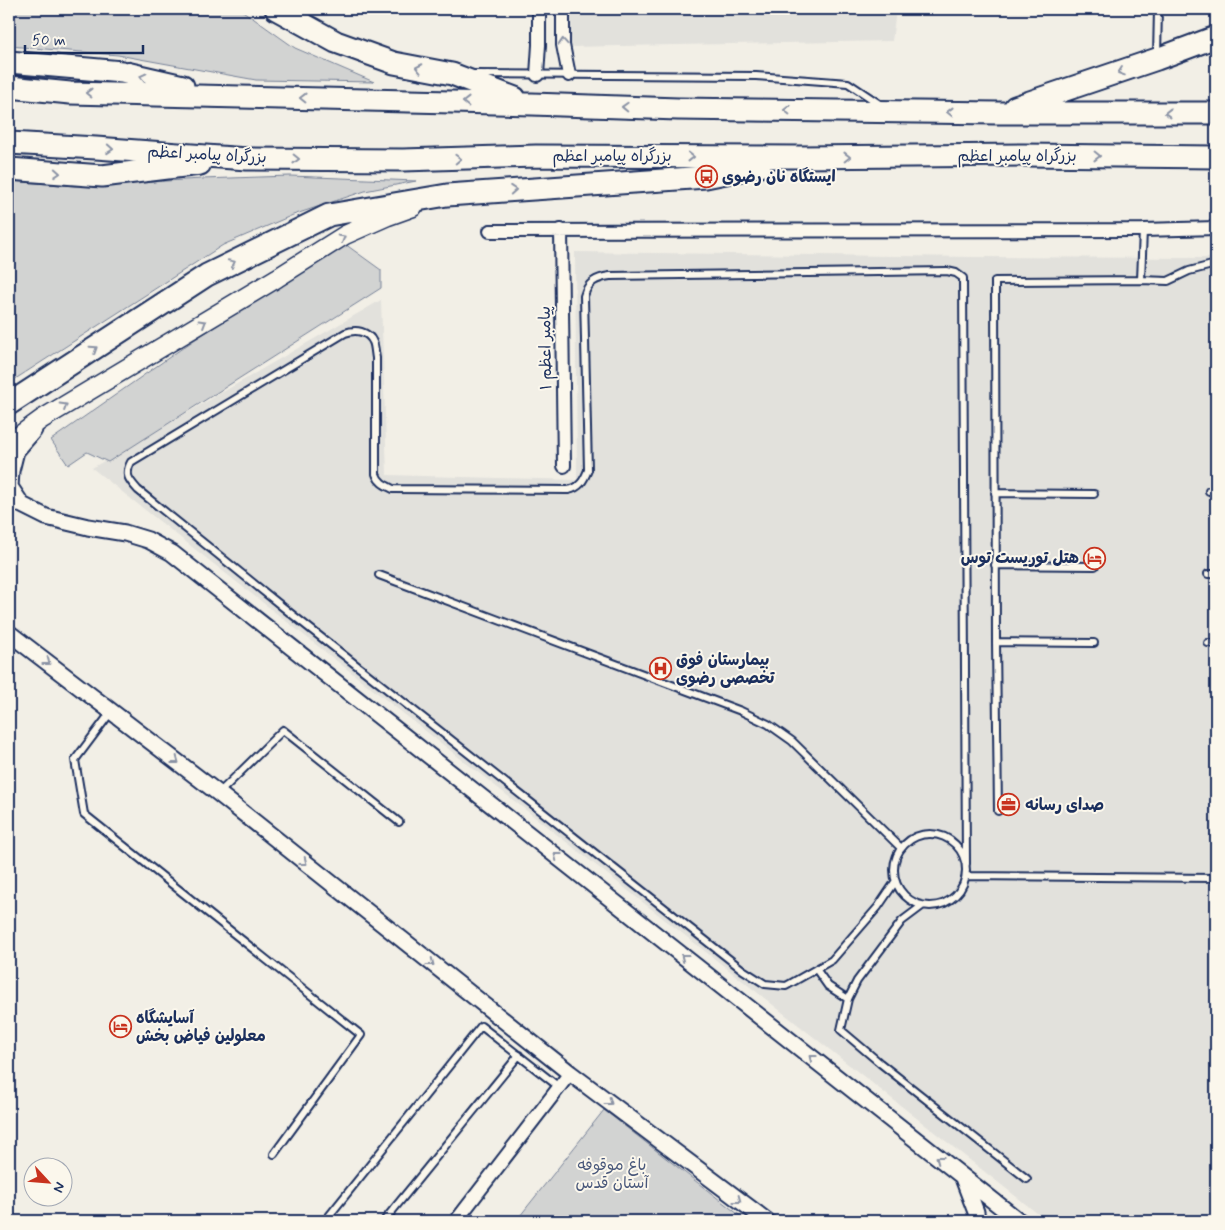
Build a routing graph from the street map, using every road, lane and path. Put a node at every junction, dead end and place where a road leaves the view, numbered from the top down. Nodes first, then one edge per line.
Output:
1 (276, 9) edge
2 (538, 9) edge
3 (563, 9) edge
4 (1158, 9) edge
5 (1216, 37) edge
6 (1158, 59) junction
7 (9, 62) edge
8 (452, 74) junction
9 (537, 75) junction
10 (569, 75) junction
11 (9, 87) edge
12 (225, 96) junction
13 (532, 104) junction
14 (892, 111) junction
15 (998, 113) junction
16 (1216, 113) edge
17 (9, 143) edge
18 (799, 157) junction
19 (1216, 157) edge
20 (247, 159) junction
21 (9, 169) edge
22 (447, 195) junction
23 (1216, 228) edge
24 (561, 230) junction
25 (1142, 230) junction
26 (490, 231) dead end
27 (1216, 264) edge
28 (1141, 280) junction
29 (9, 404) edge
30 (42, 419) junction
31 (9, 443) edge
32 (564, 466) dead end
33 (995, 493) junction
34 (1094, 494) dead end
35 (15, 503) edge
36 (995, 565) junction
37 (1095, 566) dead end
38 (1208, 574) dead end
39 (1216, 574) edge
40 (379, 575) dead end
41 (9, 633) edge
42 (996, 642) junction
43 (1094, 643) dead end
44 (1208, 643) dead end
45 (1216, 644) edge
46 (111, 711) junction
47 (218, 794) junction
48 (998, 811) dead end
49 (399, 822) dead end
50 (901, 848) junction
51 (966, 864) junction
52 (966, 876) junction
53 (1216, 878) edge
54 (896, 882) junction
55 (922, 906) junction
56 (816, 969) junction
57 (848, 999) junction
58 (519, 1055) junction
59 (570, 1073) junction
60 (559, 1086) junction
61 (274, 1154) dead end
62 (963, 1177) junction
63 (1027, 1179) dead end
64 (325, 1221) edge
65 (384, 1221) edge
66 (456, 1221) edge
67 (766, 1221) edge
68 (977, 1221) edge
69 (1019, 1221) edge

8 -> 1 highway
2 - 9 street
10 -> 3 street
4 - 6 lane
5 - 6 highway
6 -> 15 highway
12 -> 7 highway
8 - 9 lane
8 - 13 highway
9 - 10 lane
10 - 14 lane
12 -> 11 highway
13 -> 12 highway
14 -> 13 highway
15 -> 14 highway
16 -> 15 highway
17 -> 20 highway, بزرگراه پیامبر اعظم
18 -> 19 highway, بزرگراه پیامبر اعظم
20 -> 18 highway, بزرگراه پیامبر اعظم
22 -> 18 highway
21 -> 20 highway
29 -> 22 highway
30 -> 22 main road
23 - 25 street
24 - 25 street
24 - 26 street
24 - 32 street, پیامبر اعظم ۱
25 - 28 lane
27 - 28 lane
28 - 33 lane
30 - 31 main road
30 - 35 street
33 - 34 lane
33 - 36 lane
62 -> 35 street
36 - 37 lane
36 - 42 lane
38 - 39 lane
40 - 50 lane
41 -> 46 street
42 - 43 lane
42 - 48 lane
44 - 45 lane
46 -> 47 street
46 - 61 lane
47 - 49 lane
47 -> 59 street
50 - 51 lane
50 - 54 lane
51 - 52 lane
51 - 56 lane
52 - 53 lane
52 - 55 lane
54 - 55 lane
54 - 56 lane
55 - 57 lane
56 - 57 lane
57 - 63 lane
58 - 60 lane
58 - 64 lane
58 - 65 lane
59 - 60 street
59 -> 67 street
60 - 66 street
62 - 68 street
62 - 69 street

